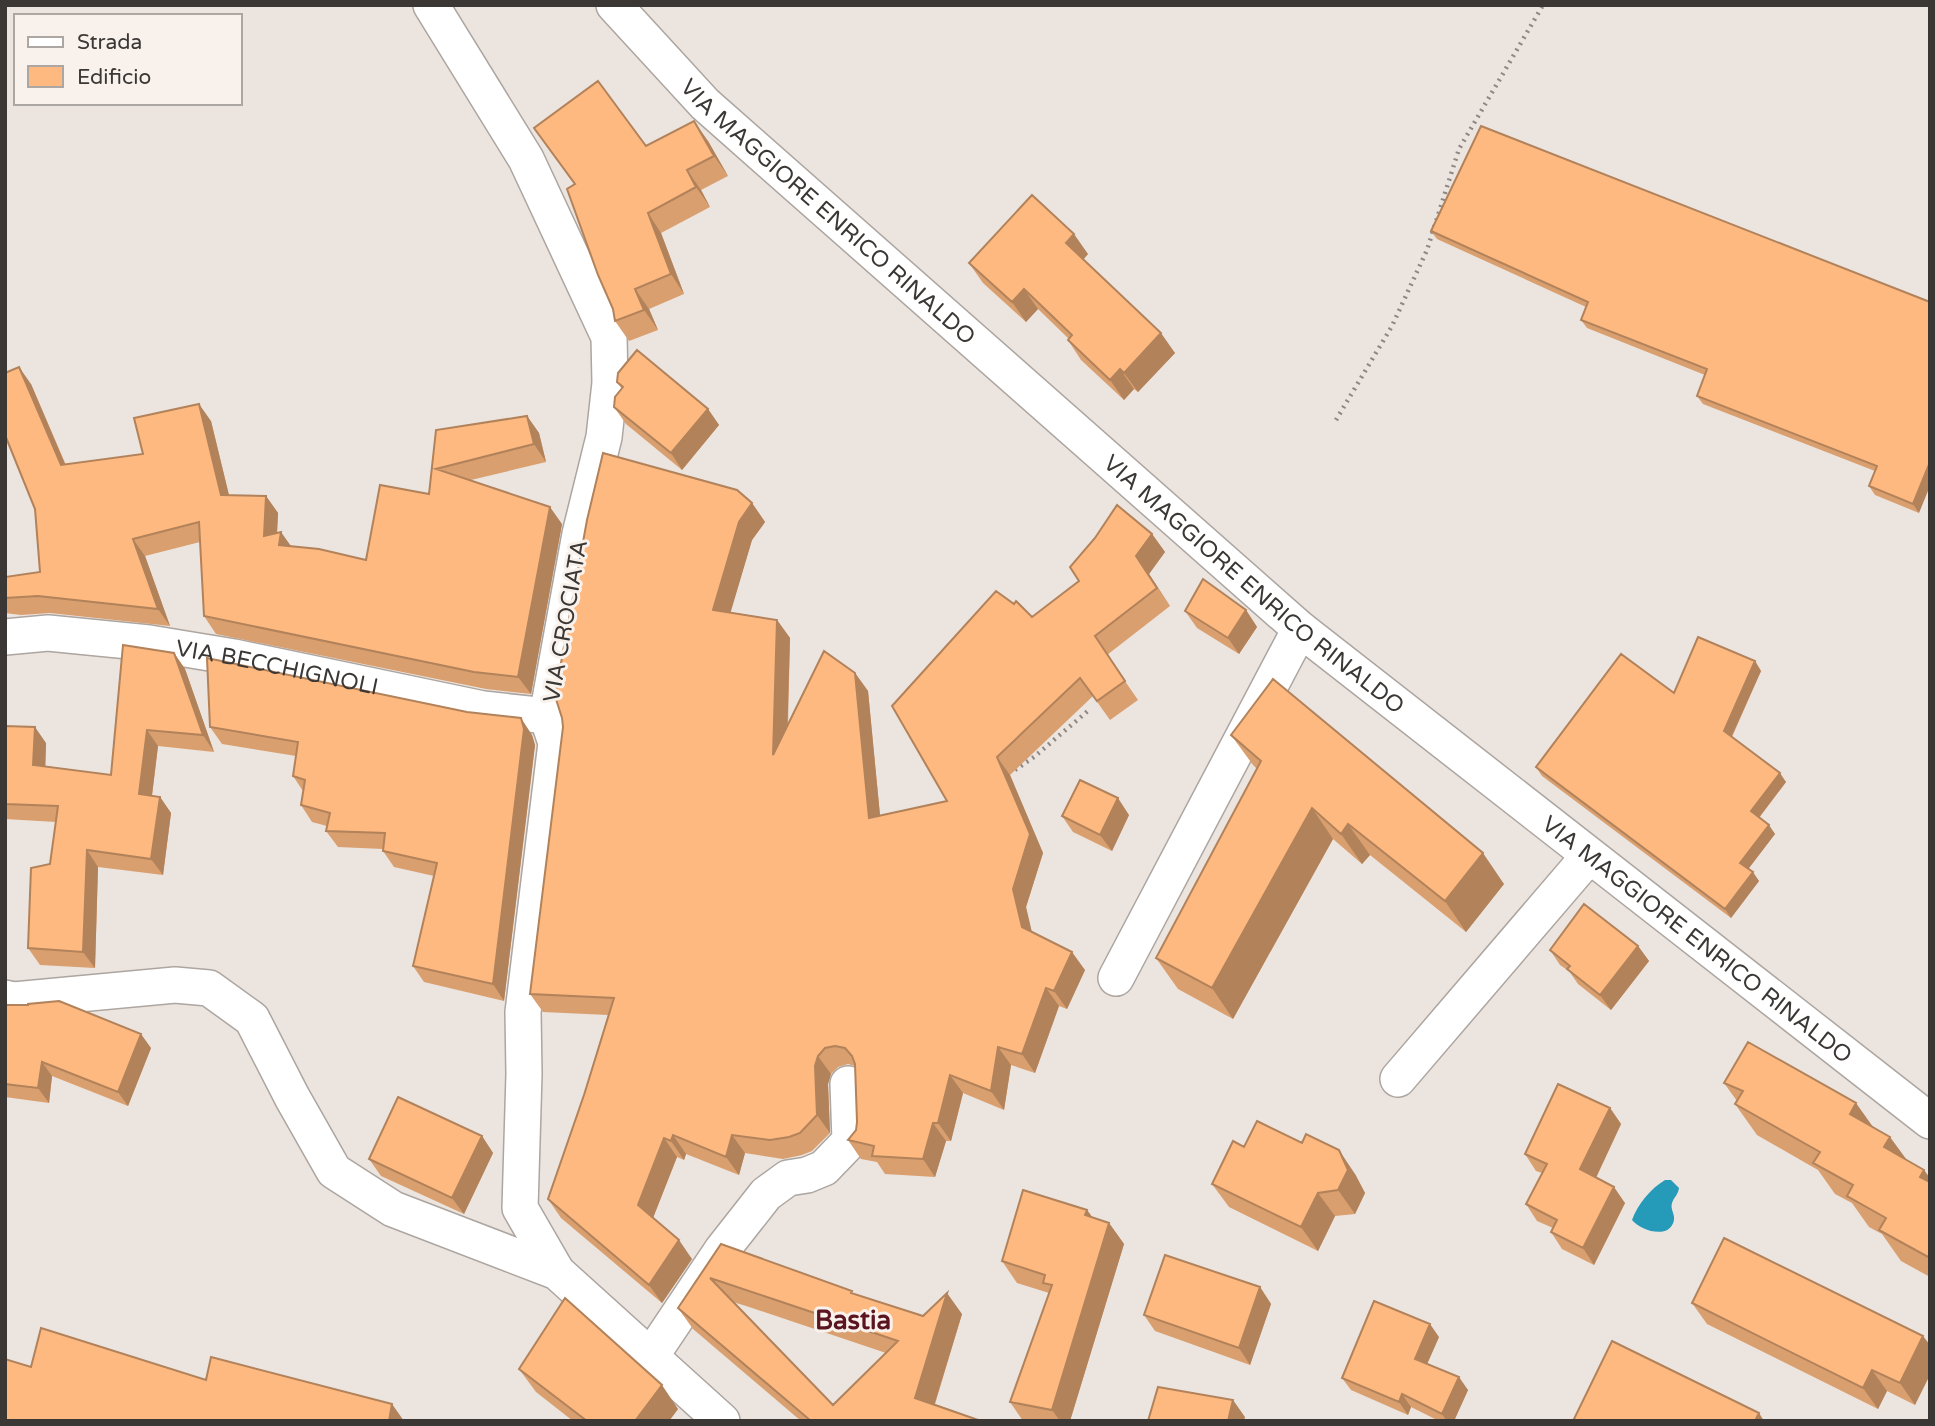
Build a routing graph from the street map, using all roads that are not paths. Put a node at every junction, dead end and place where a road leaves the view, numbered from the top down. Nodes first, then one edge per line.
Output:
1 (431, 5) edge
2 (614, 5) edge
3 (1300, 629) junction
4 (5, 637) edge
5 (547, 716) junction
6 (1589, 856) junction
7 (1116, 978) dead end
8 (5, 998) edge
9 (1398, 1079) dead end
10 (848, 1084) dead end
11 (1930, 1121) edge
12 (557, 1272) junction
13 (651, 1356) junction
14 (722, 1421) edge

1 - 5 street, VIA CROCIATA
2 - 3 street, VIA MAGGIORE ENRICO RINALDO
3 - 6 street, VIA MAGGIORE ENRICO RINALDO
3 - 7 street
4 - 5 street, VIA BECCHIGNOLI
5 - 12 street, VIA CROCIATA
6 - 9 street
6 - 11 street, VIA MAGGIORE ENRICO RINALDO
8 - 12 street
10 - 13 street
12 - 13 street
13 - 14 street

